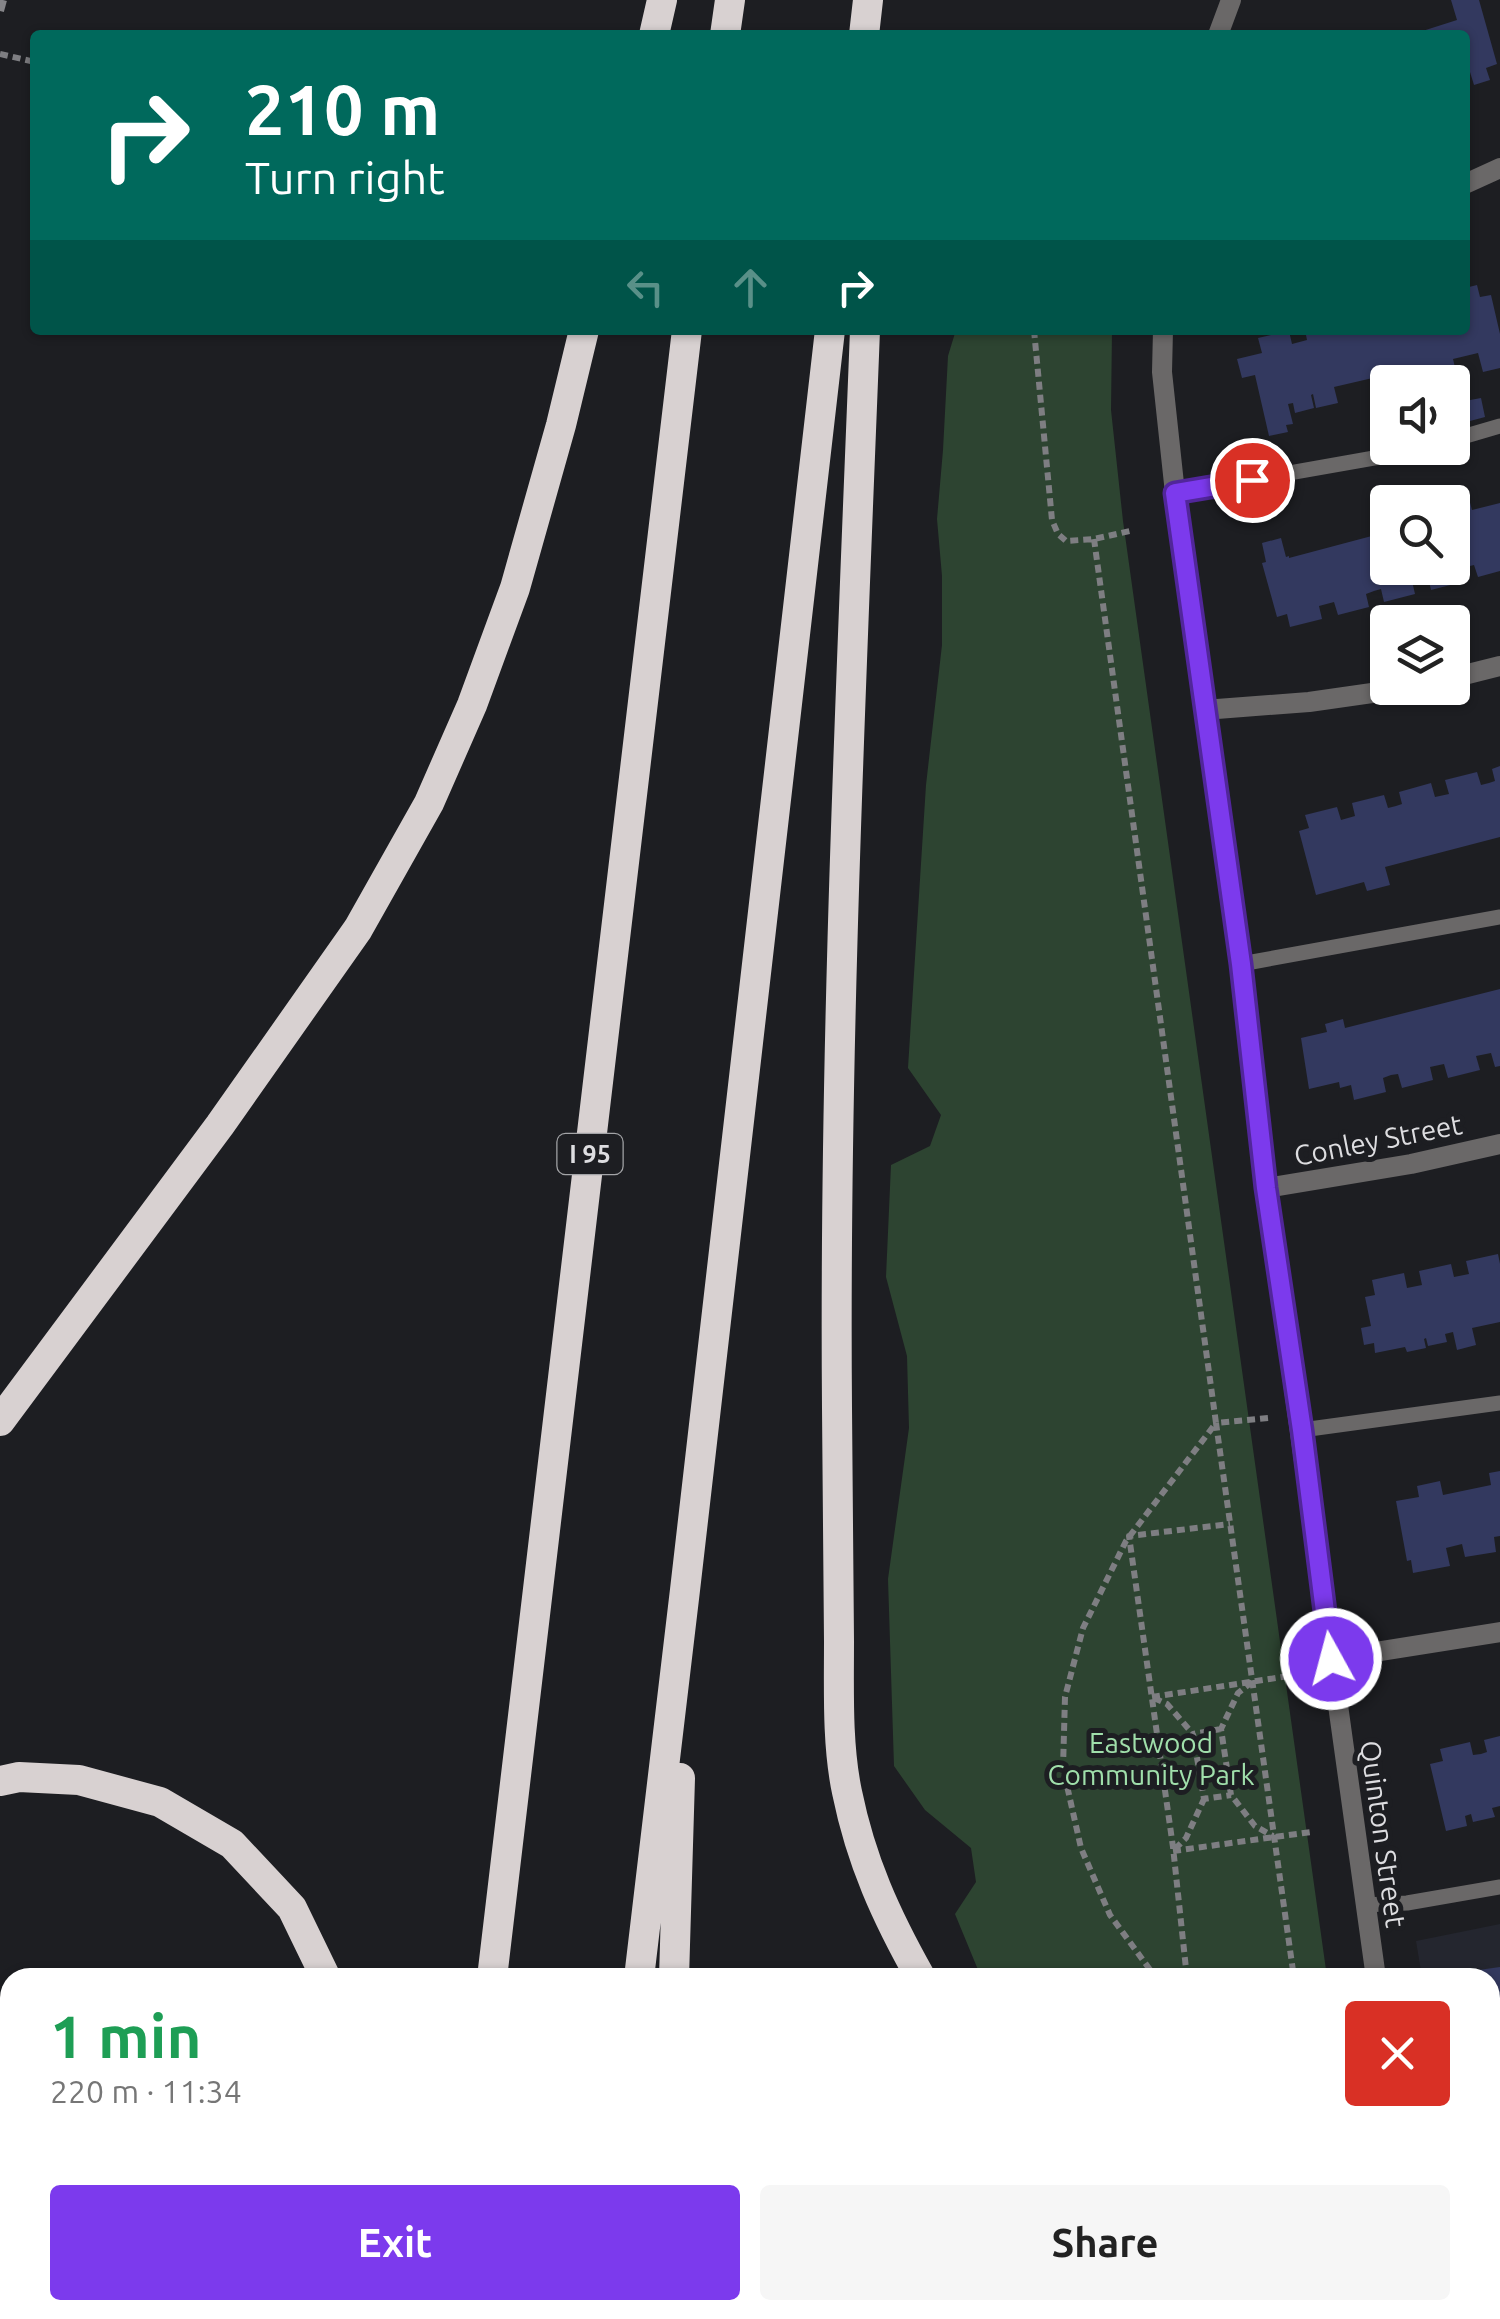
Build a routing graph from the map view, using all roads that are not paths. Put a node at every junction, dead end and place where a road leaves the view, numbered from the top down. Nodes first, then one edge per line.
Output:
1 (662, 0) edge
2 (730, 0) edge
3 (868, 0) edge
4 (878, 0) edge
5 (1230, 0) edge
6 (655, 30) edge
7 (727, 30) edge
8 (865, 30) edge
9 (876, 30) edge
10 (1220, 30) edge
11 (1500, 168) edge
12 (1470, 182) edge
13 (583, 335) edge
14 (686, 335) edge
15 (829, 335) edge
16 (865, 335) edge
17 (1163, 335) edge
18 (1500, 426) edge
19 (1470, 435) edge
20 (1370, 459) edge
21 (1175, 493) junction
22 (1500, 666) edge
23 (1470, 674) edge
24 (1370, 693) edge
25 (1204, 710) junction
26 (1500, 918) edge
27 (1241, 964) junction
28 (1500, 1144) edge
29 (1266, 1188) junction
30 (1500, 1403) edge
31 (0, 1421) edge
32 (1302, 1430) junction
33 (686, 1590) junction
34 (1500, 1632) edge
35 (1331, 1659) junction
36 (0, 1781) edge
37 (1500, 1887) edge
38 (1364, 1905) junction
39 (321, 1968) edge
40 (493, 1968) edge
41 (640, 1968) edge
42 (674, 1968) edge
43 (914, 1968) edge
44 (1374, 1968) edge

1 - 6 highway
2 - 7 highway
3 - 8 highway
4 - 9 highway
5 - 10 street
11 - 12 street
13 - 31 highway
14 - 40 highway, I 95
15 - 33 highway
16 - 43 highway
17 - 21 street, Quinton Street
18 - 19 lane
20 - 21 lane
21 - 25 street, Quinton Street
22 - 23 street
24 - 25 street
25 - 27 street, Quinton Street
26 - 27 lane
27 - 29 street, Quinton Street
28 - 29 street, Conley Street
29 - 32 street, Quinton Street
30 - 32 lane
32 - 35 street, Quinton Street
33 - 41 highway
33 - 42 highway
34 - 35 street
35 - 38 street, Quinton Street
36 - 39 highway
37 - 38 lane
38 - 44 street, Quinton Street

